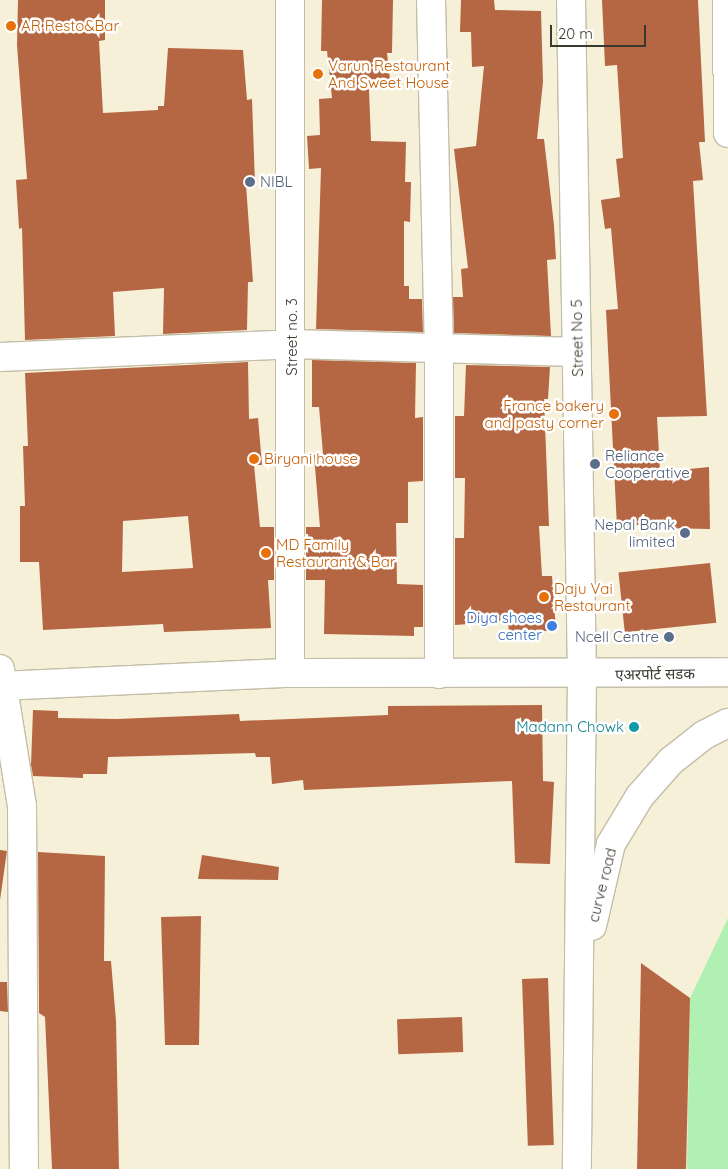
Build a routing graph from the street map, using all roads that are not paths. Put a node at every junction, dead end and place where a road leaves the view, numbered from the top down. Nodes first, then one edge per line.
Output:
1 (290, 0) edge
2 (431, 0) edge
3 (571, 0) edge
4 (727, 0) edge
5 (728, 133) edge
6 (292, 344) junction
7 (439, 348) junction
8 (577, 352) junction
9 (0, 357) edge
10 (728, 672) edge
11 (290, 673) junction
12 (439, 674) junction
13 (582, 675) junction
14 (0, 680) edge
15 (728, 723) edge
16 (11, 807) edge
17 (580, 975) junction
18 (12, 1056) edge
19 (24, 1169) edge
20 (577, 1169) edge

1 - 6 street, Street no. 3
2 - 7 street
3 - 8 street, Street No 5
4 - 5 street
6 - 7 street
6 - 9 street
6 - 11 street, Street no. 3
7 - 8 street
7 - 12 street
8 - 13 street, Street No 5
10 - 13 street, एअरपोर्ट सडक
11 - 12 street, एअरपोर्ट सडक
11 - 14 street, एअरपोर्ट सडक
12 - 13 street, एअरपोर्ट सडक
13 - 17 street, Street No 5
14 - 16 street
15 - 17 street, curve road
16 - 18 street
17 - 20 street
18 - 19 street

